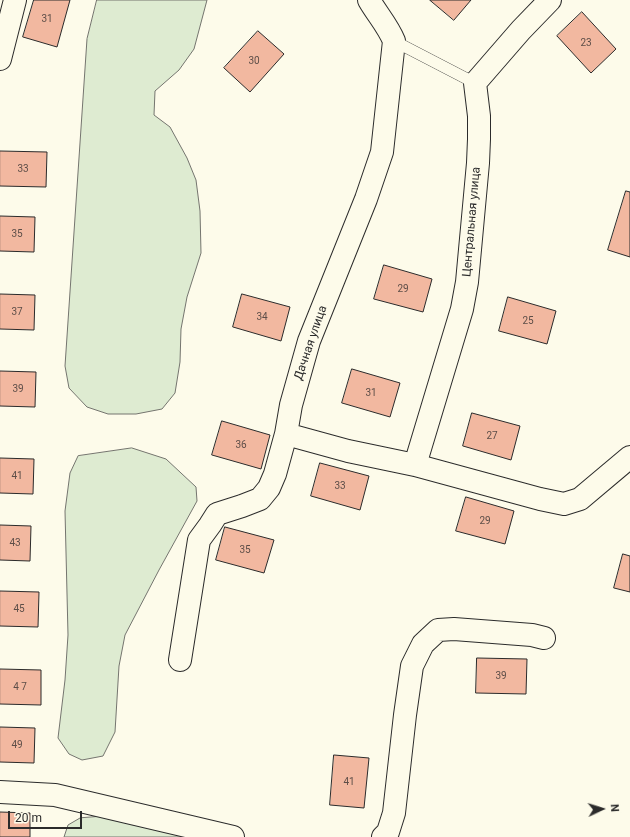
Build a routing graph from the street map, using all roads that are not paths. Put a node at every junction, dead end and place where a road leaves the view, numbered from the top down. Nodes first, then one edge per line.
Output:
1 (15, 0) edge
2 (369, 0) edge
3 (550, 0) edge
4 (394, 41) junction
5 (0, 59) edge
6 (475, 83) junction
7 (286, 434) junction
8 (630, 457) edge
9 (415, 465) junction
10 (544, 638) dead end
11 (180, 660) dead end
12 (0, 792) edge
13 (233, 837) edge
14 (383, 837) edge

1 - 5 street
2 - 4 street
3 - 6 street
4 - 6 lane
4 - 7 street, Дачная улица
6 - 9 street, Центральная улица
7 - 9 street
7 - 11 street, Дачная улица
8 - 9 street
10 - 14 street
12 - 13 street

